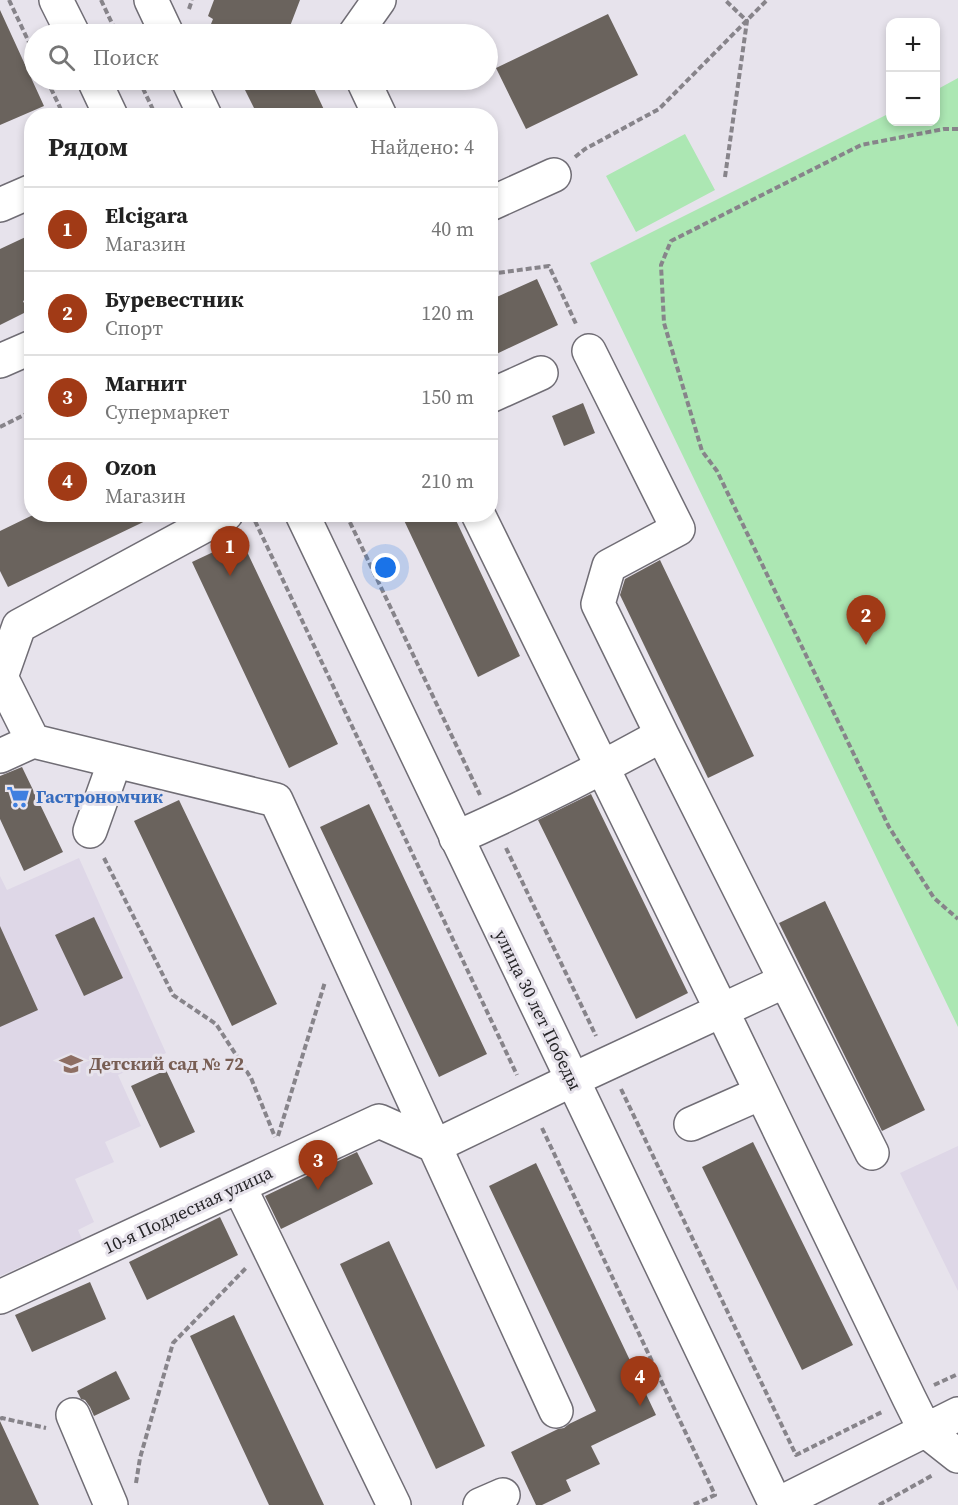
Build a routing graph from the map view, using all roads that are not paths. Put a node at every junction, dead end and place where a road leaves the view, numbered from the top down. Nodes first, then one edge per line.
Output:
1 (56, 0) edge
2 (150, 0) edge
3 (379, 0) edge
4 (67, 24) edge
5 (162, 24) edge
6 (363, 24) edge
7 (99, 90) edge
8 (193, 90) edge
9 (368, 90) edge
10 (107, 108) edge
11 (201, 108) edge
12 (376, 108) edge
13 (554, 176) road end
14 (24, 194) edge
15 (498, 200) edge
16 (0, 205) edge
17 (24, 350) edge
18 (589, 351) road end
19 (0, 361) edge
20 (541, 373) dead end
21 (498, 392) edge
22 (211, 522) edge
23 (306, 522) edge
24 (482, 522) edge
25 (1, 676) edge
26 (662, 735) junction
27 (33, 741) junction
28 (0, 756) edge
29 (115, 761) junction
30 (603, 768) junction
31 (90, 831) road end
32 (456, 838) junction
33 (785, 981) junction
34 (722, 1011) junction
35 (572, 1080) junction
36 (761, 1093) junction
37 (691, 1124) dead end
38 (435, 1146) junction
39 (872, 1153) dead end
40 (239, 1186) junction
41 (0, 1297) edge
42 (556, 1411) dead end
43 (958, 1414) edge
44 (77, 1425) road end
45 (925, 1430) junction
46 (948, 1464) edge
47 (123, 1499) edge
48 (394, 1505) edge
49 (776, 1505) edge

1 - 4 main road
2 - 5 main road
3 - 6 main road
7 - 10 main road
8 - 11 main road
9 - 12 main road
13 - 15 main road
14 - 16 main road
17 - 19 main road
18 - 26 main road
20 - 21 main road
22 - 25 main road
23 - 32 main road, улица 30 лет Победы
24 - 30 main road
25 - 27 main road
26 - 30 main road
26 - 33 main road
27 - 28 main road
27 - 29 main road
29 - 31 main road
29 - 38 main road
30 - 32 main road
30 - 34 main road
32 - 35 main road, улица 30 лет Победы
33 - 34 main road
33 - 39 main road
34 - 35 main road
34 - 36 main road
35 - 38 main road
35 - 49 main road, улица 30 лет Победы
36 - 37 main road
36 - 45 main road
38 - 40 main road, 10-я Подлесная улица
38 - 42 main road
40 - 41 main road, 10-я Подлесная улица
40 - 48 main road
43 - 45 main road
44 - 47 main road
45 - 46 main road
45 - 49 main road

